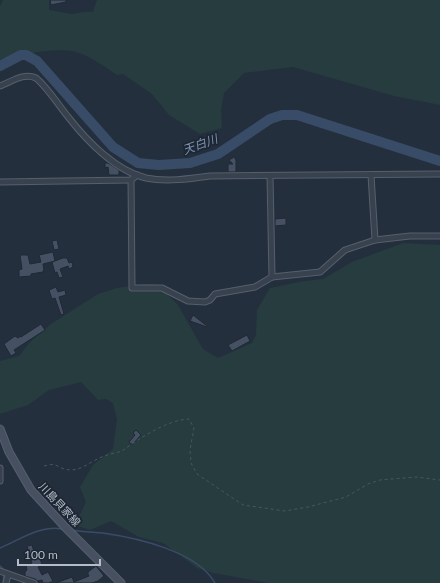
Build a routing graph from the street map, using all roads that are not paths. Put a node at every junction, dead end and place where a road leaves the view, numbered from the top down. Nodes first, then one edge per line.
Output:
1 (0, 86) edge
2 (440, 174) edge
3 (137, 175) junction
4 (372, 175) junction
5 (270, 176) junction
6 (131, 180) junction
7 (0, 182) edge
8 (440, 236) edge
9 (375, 240) junction
10 (272, 277) junction
11 (0, 429) edge
12 (0, 468) edge
13 (0, 481) edge
14 (1, 572) edge
15 (8, 575) junction
16 (6, 583) edge
17 (34, 583) edge
18 (121, 583) edge

1 - 3 street
2 - 4 street
3 - 5 street
3 - 6 street
4 - 5 street
4 - 9 street
5 - 10 street
6 - 7 street
6 - 10 street
8 - 9 street
9 - 10 street
11 - 18 main road, 川島貝家線
12 - 13 street
14 - 15 street
15 - 16 street
15 - 17 street

